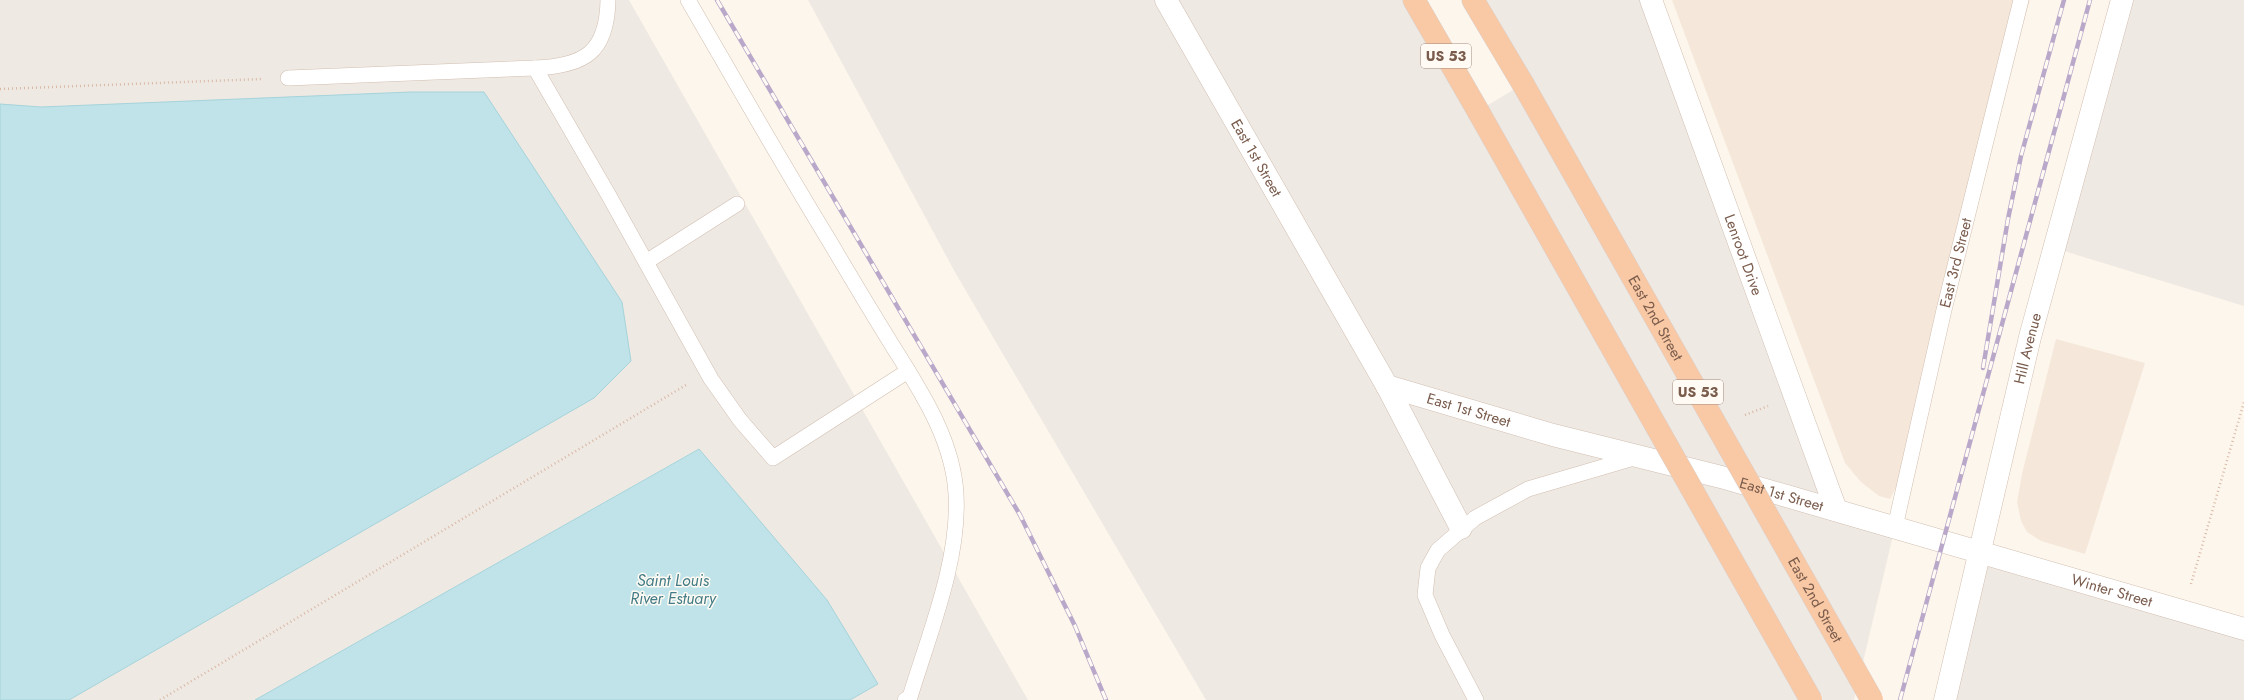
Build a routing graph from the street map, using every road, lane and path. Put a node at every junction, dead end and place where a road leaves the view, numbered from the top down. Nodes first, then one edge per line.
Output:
1 (608, 0) edge
2 (688, 0) edge
3 (1166, 0) edge
4 (1414, 0) edge
5 (1472, 0) edge
6 (1650, 0) edge
7 (2021, 0) edge
8 (2122, 0) edge
9 (535, 68) junction
10 (288, 78) joint
11 (0, 89) edge
12 (737, 204) dead end
13 (646, 262) junction
14 (908, 371) junction
15 (708, 372) junction
16 (1387, 386) junction
17 (2244, 402) edge
18 (1640, 456) junction
19 (1836, 510) junction
20 (1895, 527) junction
21 (1461, 528) junction
22 (1980, 551) junction
23 (2183, 611) junction
24 (2244, 629) edge
25 (908, 699) edge
26 (160, 700) edge
27 (1476, 700) edge
28 (1811, 700) edge
29 (1872, 700) edge
30 (1945, 700) edge

1 - 9 lane
2 - 14 lane
3 - 16 street, East 1st Street
4 - 28 highway, US 53, bridge
5 - 29 highway, East 2nd Street / US 53, bridge
6 - 19 street, Lenroot Drive
7 - 20 lane, East 3rd Street
8 - 22 street, Hill Avenue
9 - 10 lane
9 - 13 lane
10 - 11 path
12 - 13 lane
13 - 15 lane
14 - 15 lane
14 - 25 lane
15 - 26 path
16 - 18 street, East 1st Street
16 - 21 street
17 - 23 path
18 - 19 street, East 1st Street
18 - 21 lane
19 - 20 street, East 1st Street
20 - 22 street, East 1st Street
21 - 27 lane
22 - 23 street, Winter Street
22 - 30 street, Hill Avenue
23 - 24 street, Winter Street

